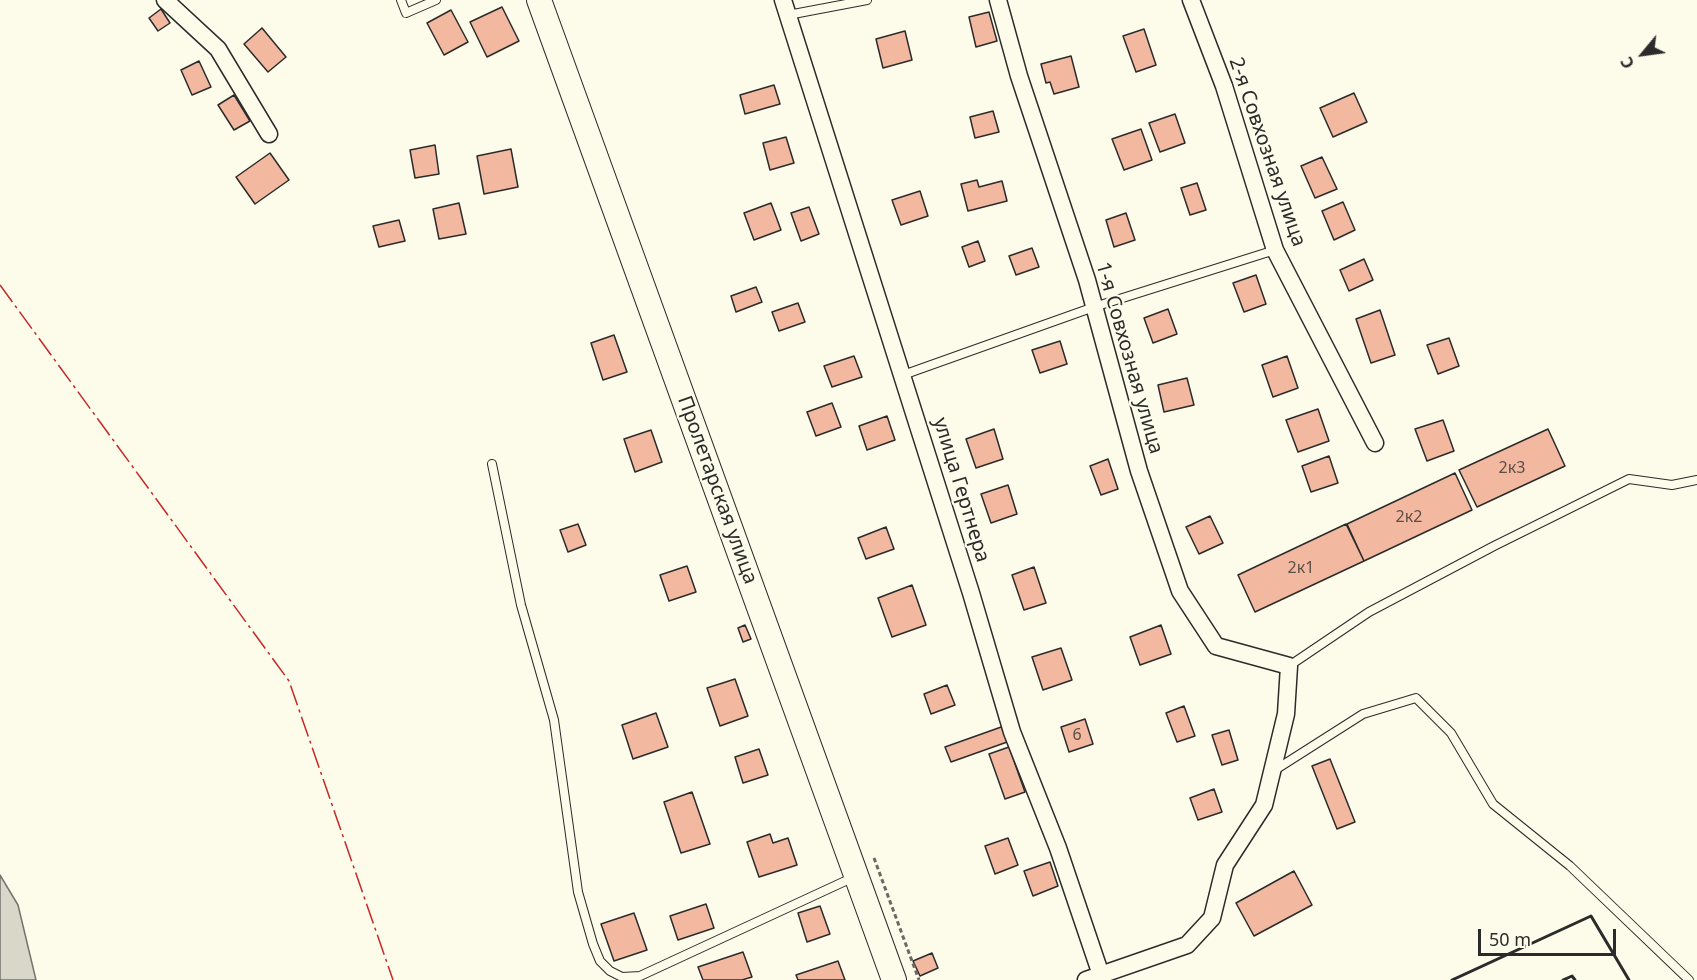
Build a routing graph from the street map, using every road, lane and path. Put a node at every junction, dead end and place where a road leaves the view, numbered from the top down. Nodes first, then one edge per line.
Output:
1 (165, 0) edge
2 (401, 0) edge
3 (436, 0) edge
4 (539, 0) edge
5 (867, 0) edge
6 (998, 0) edge
7 (1191, 0) edge
8 (786, 8) edge
9 (269, 134) dead end
10 (1275, 250) junction
11 (1094, 307) junction
12 (903, 375) junction
13 (1375, 444) dead end
14 (492, 464) dead end
15 (1697, 480) edge
16 (1288, 666) junction
17 (1272, 772) junction
18 (857, 875) junction
19 (1093, 977) edge
20 (894, 980) edge
21 (1689, 980) edge

1 - 9 street
2 - 3 lane
4 - 18 main road, Пролетарская улица
5 - 8 lane
6 - 11 street, 1-я Совхозная улица
7 - 10 street, 2-я Совхозная улица
8 - 12 street, улица Гертнера
10 - 11 lane
10 - 13 street, 2-я Совхозная улица
11 - 12 lane
11 - 16 street, 1-я Совхозная улица
12 - 19 street, улица Гертнера
14 - 18 lane
15 - 16 lane
16 - 17 street
17 - 19 street
17 - 21 lane
18 - 20 main road, Пролетарская улица

